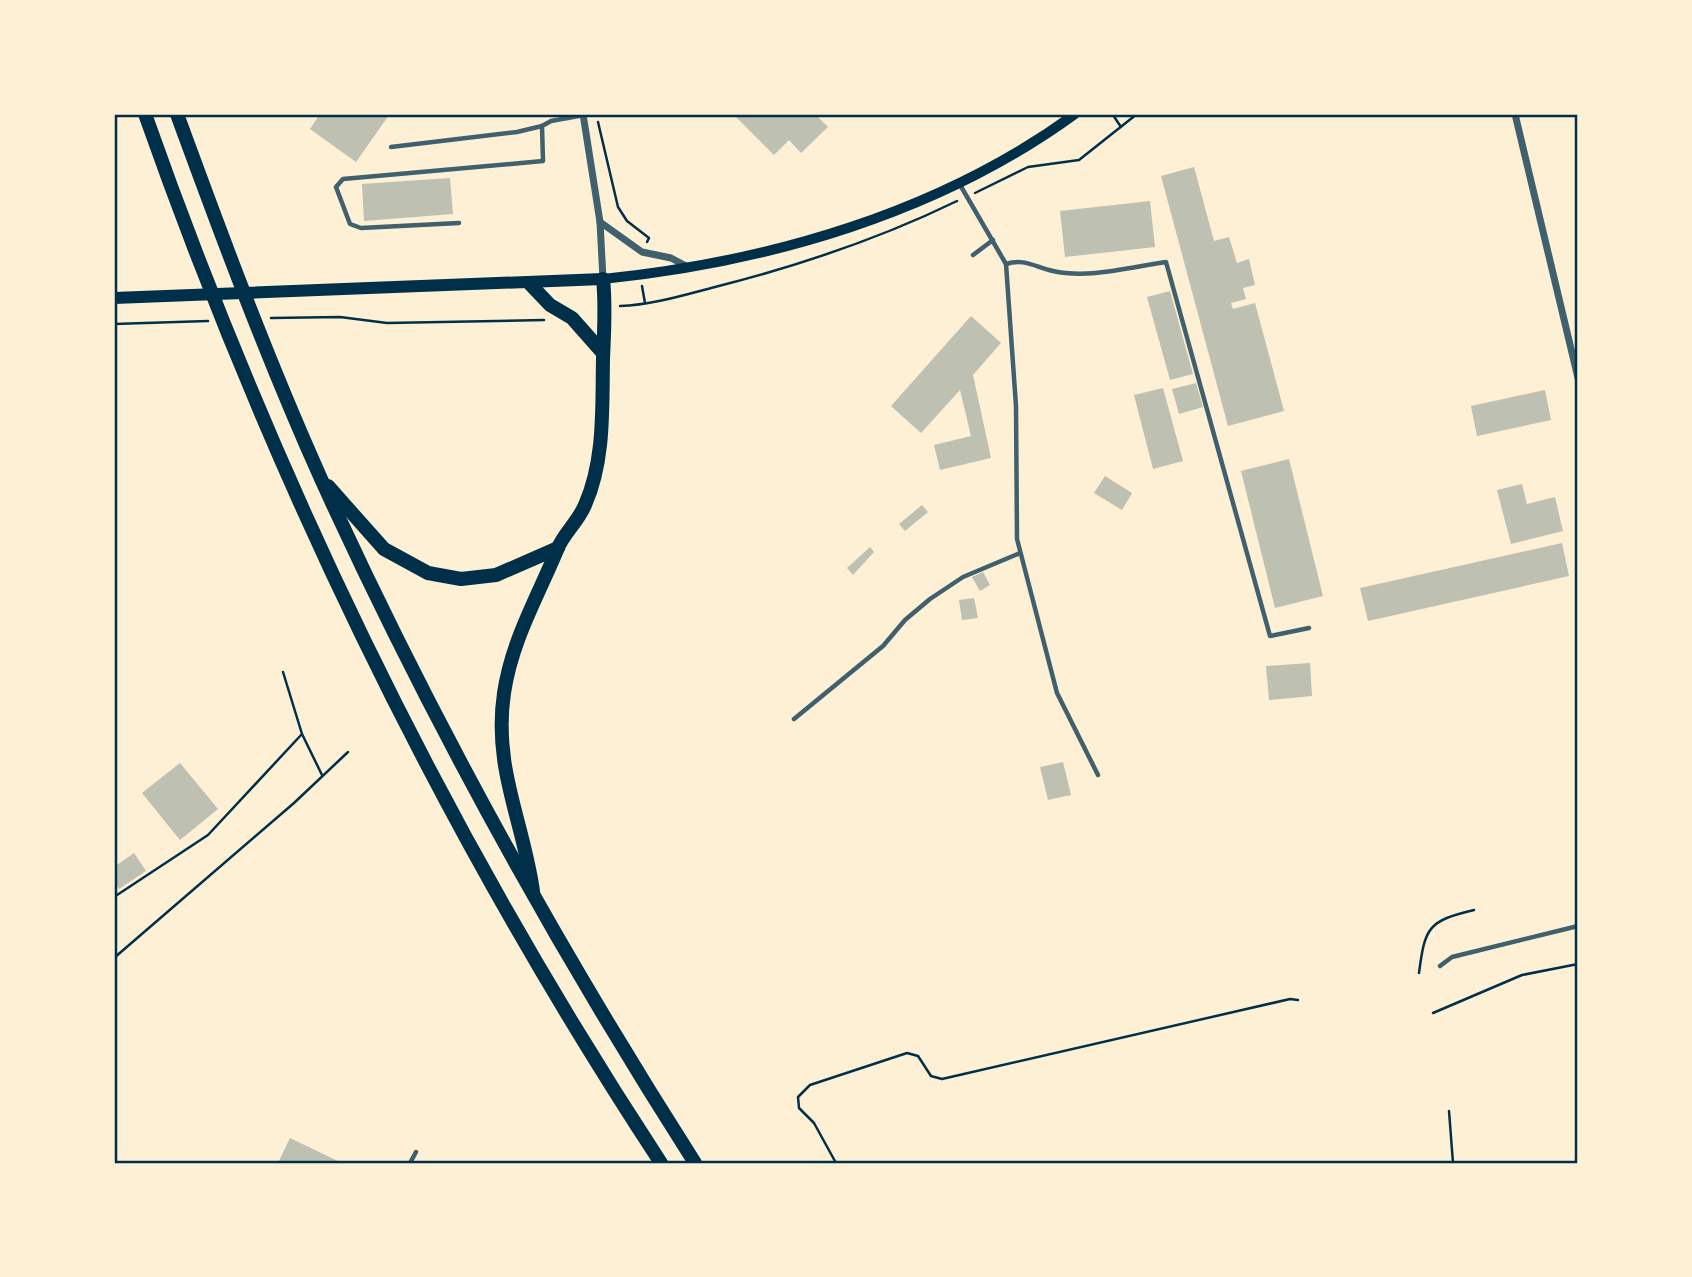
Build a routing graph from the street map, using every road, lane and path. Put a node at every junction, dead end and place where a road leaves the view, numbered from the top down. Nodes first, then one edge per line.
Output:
1 (145, 114) edge
2 (177, 114) edge
3 (583, 114) edge
4 (590, 114) edge
5 (596, 114) edge
6 (1075, 114) edge
7 (1515, 114) edge
8 (1113, 115) edge
9 (542, 126) junction
10 (1121, 128) dead end
11 (391, 146) dead end
12 (959, 182) junction
13 (600, 222) junction
14 (459, 223) dead end
15 (993, 240) junction
16 (642, 252) junction
17 (973, 255) dead end
18 (1006, 264) junction
19 (689, 267) junction
20 (640, 275) junction
21 (603, 279) junction
22 (530, 284) junction
23 (114, 298) edge
24 (645, 303) dead end
25 (158, 322) dead end
26 (114, 324) edge
27 (603, 352) junction
28 (1578, 378) edge
29 (321, 479) junction
30 (558, 548) junction
31 (1020, 553) junction
32 (1309, 628) dead end
33 (282, 672) dead end
34 (794, 719) dead end
35 (302, 734) junction
36 (348, 752) dead end
37 (322, 775) junction
38 (1098, 775) dead end
39 (114, 897) edge
40 (534, 899) junction
41 (1474, 910) dead end
42 (1578, 926) edge
43 (114, 958) edge
44 (1578, 964) edge
45 (1440, 966) dead end
46 (1419, 973) dead end
47 (1298, 1000) dead end
48 (1433, 1013) dead end
49 (1449, 1111) dead end
50 (416, 1152) dead end
51 (410, 1163) edge
52 (661, 1163) edge
53 (695, 1163) edge
54 (836, 1163) edge
55 (1453, 1163) edge

1 - 52 highway
2 - 29 highway
3 - 4 lane
3 - 9 lane
3 - 13 street
5 - 16 path
6 - 12 main road
7 - 28 street
8 - 10 path
9 - 11 lane
9 - 14 lane
12 - 15 lane
12 - 19 main road
13 - 16 street
13 - 21 street
15 - 17 lane
15 - 18 lane
16 - 19 street
18 - 31 lane
18 - 32 lane
19 - 20 main road
20 - 21 main road
20 - 24 path
21 - 22 main road
21 - 27 highway
22 - 23 main road
22 - 27 highway
25 - 26 path
27 - 30 highway
29 - 30 highway
29 - 40 highway
30 - 40 highway
31 - 34 lane
31 - 38 lane
33 - 35 path
35 - 37 path
35 - 39 path
36 - 37 path
37 - 43 path
40 - 53 highway
41 - 46 path
42 - 45 lane
44 - 48 path
47 - 54 path
49 - 55 path
50 - 51 lane

